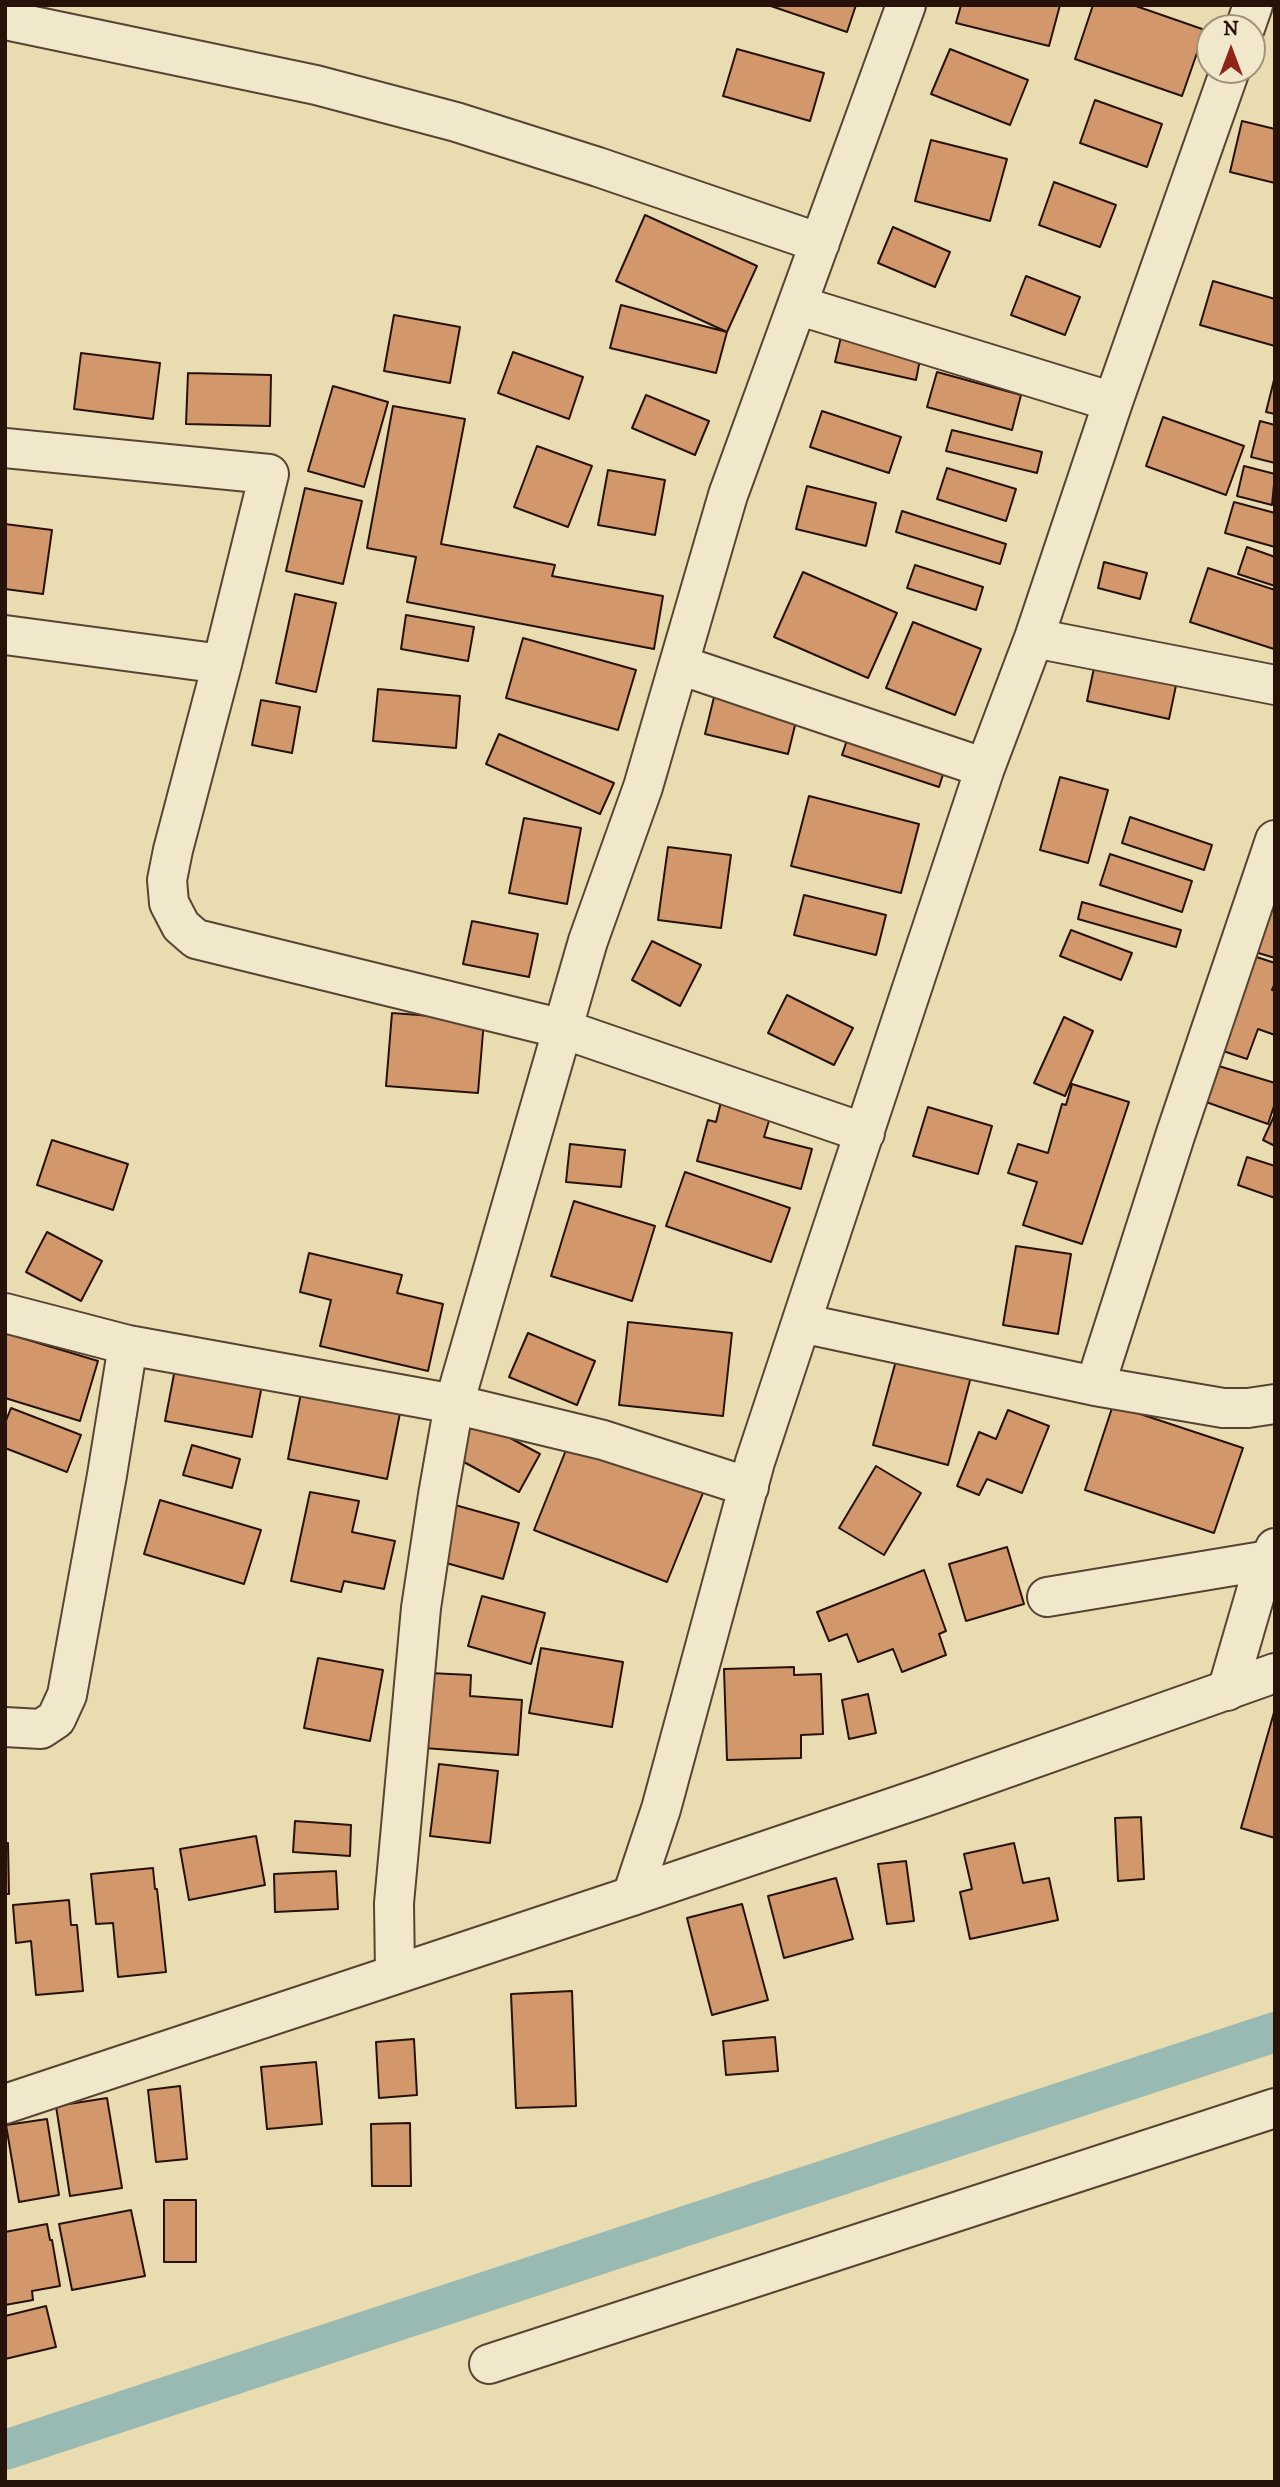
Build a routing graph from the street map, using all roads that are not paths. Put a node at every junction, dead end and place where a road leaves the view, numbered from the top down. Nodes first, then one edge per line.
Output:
1 (7, 5) edge
2 (906, 5) edge
3 (5, 19) edge
4 (1225, 84) edge
5 (820, 243) junction
6 (797, 305) junction
7 (1113, 402) junction
8 (5, 448) edge
9 (5, 635) edge
10 (1034, 638) junction
11 (222, 664) junction
12 (680, 665) junction
13 (1275, 685) edge
14 (985, 768) junction
15 (1275, 840) edge
16 (563, 1030) junction
17 (866, 1133) junction
18 (5, 1313) edge
19 (801, 1323) junction
20 (128, 1345) junction
21 (1095, 1386) junction
22 (454, 1404) junction
23 (1275, 1404) edge
24 (749, 1487) junction
25 (1269, 1564) edge
26 (1047, 1597) dead end
27 (1275, 1673) edge
28 (1227, 1691) junction
29 (5, 1727) edge
30 (632, 1896) junction
31 (396, 1973) junction
32 (5, 2104) edge
33 (1275, 2108) edge
34 (489, 2364) dead end

1 - 3 street
2 - 5 street
3 - 5 street
4 - 7 street
5 - 6 street
6 - 7 street
6 - 12 street
7 - 10 street
8 - 11 street
9 - 11 street
10 - 13 street
10 - 14 street
11 - 16 street
12 - 14 street
12 - 16 street
14 - 17 street
15 - 21 street
16 - 17 street
16 - 22 street
17 - 19 street
18 - 20 street
19 - 21 street
19 - 24 street
20 - 22 street
20 - 29 street
21 - 23 street
22 - 24 street
22 - 31 street
24 - 30 street
25 - 26 street
25 - 28 street
27 - 28 street
28 - 30 street
30 - 31 street
31 - 32 street
33 - 34 street

